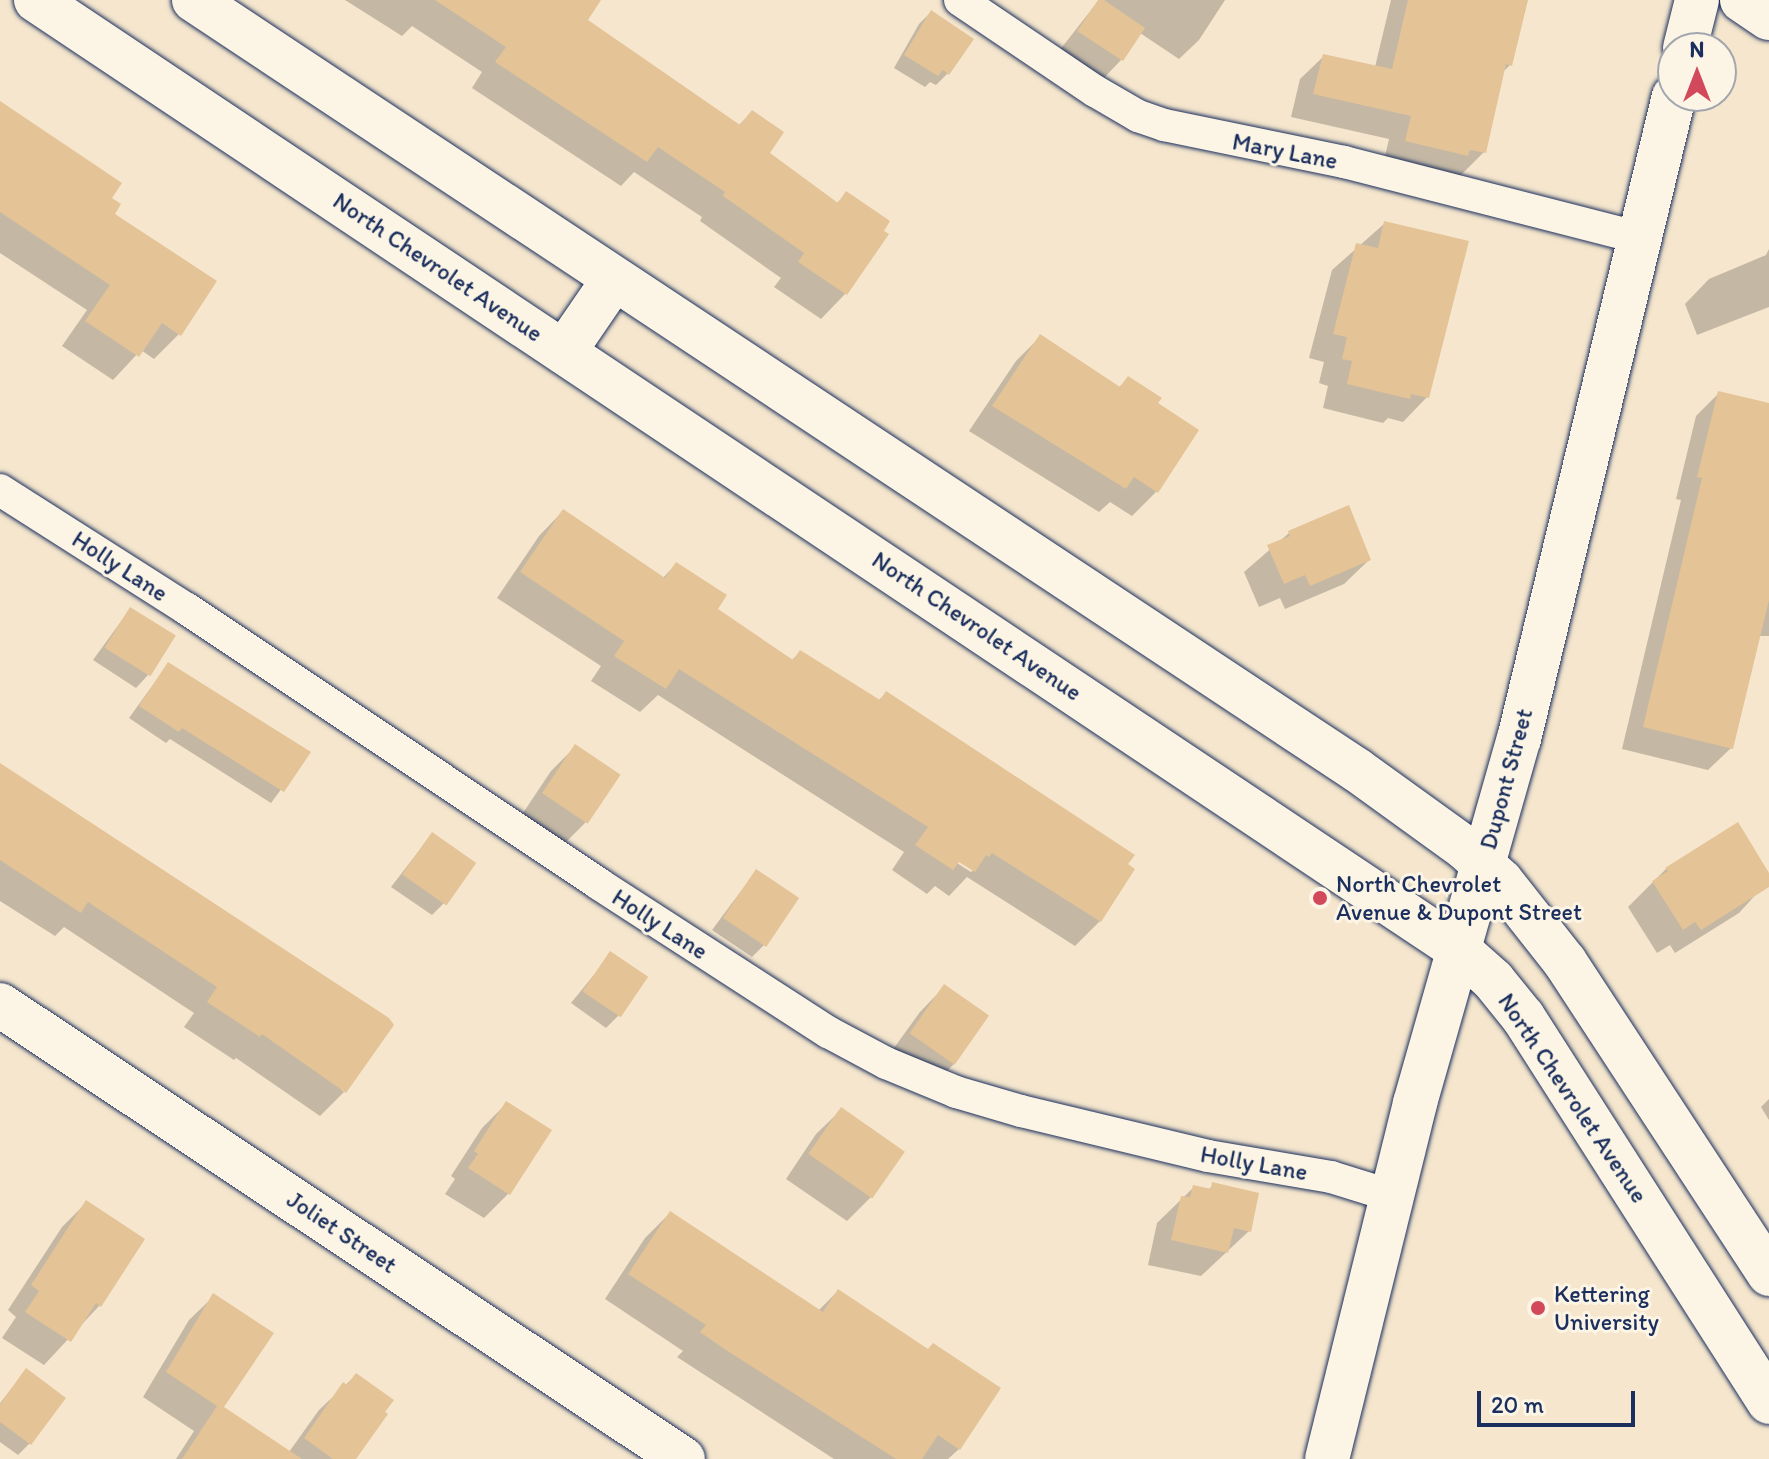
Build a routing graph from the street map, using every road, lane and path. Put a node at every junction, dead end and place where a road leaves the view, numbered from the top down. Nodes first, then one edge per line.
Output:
1 (36, 0) edge
2 (194, 0) edge
3 (960, 0) edge
4 (1697, 0) edge
5 (1742, 0) edge
6 (1769, 18) edge
7 (1689, 32) edge
8 (1670, 112) edge
9 (1639, 238) junction
10 (614, 279) junction
11 (564, 352) junction
12 (0, 490) edge
13 (1483, 863) junction
14 (1458, 949) junction
15 (0, 1005) edge
16 (1392, 1196) junction
17 (1769, 1274) edge
18 (1769, 1402) edge
19 (683, 1459) edge
20 (1327, 1459) edge

1 - 11 street, North Chevrolet Avenue
2 - 10 street
3 - 9 lane, Mary Lane
4 - 7 street
5 - 6 street
8 - 9 street, Dupont Street
9 - 13 street, Dupont Street
10 - 11 street
10 - 13 street
11 - 14 street, North Chevrolet Avenue
12 - 16 lane, Holly Lane
13 - 14 street, Dupont Street
13 - 17 street
14 - 16 street, Dupont Street
14 - 18 street, North Chevrolet Avenue
15 - 19 street, Joliet Street
16 - 20 street, Dupont Street

